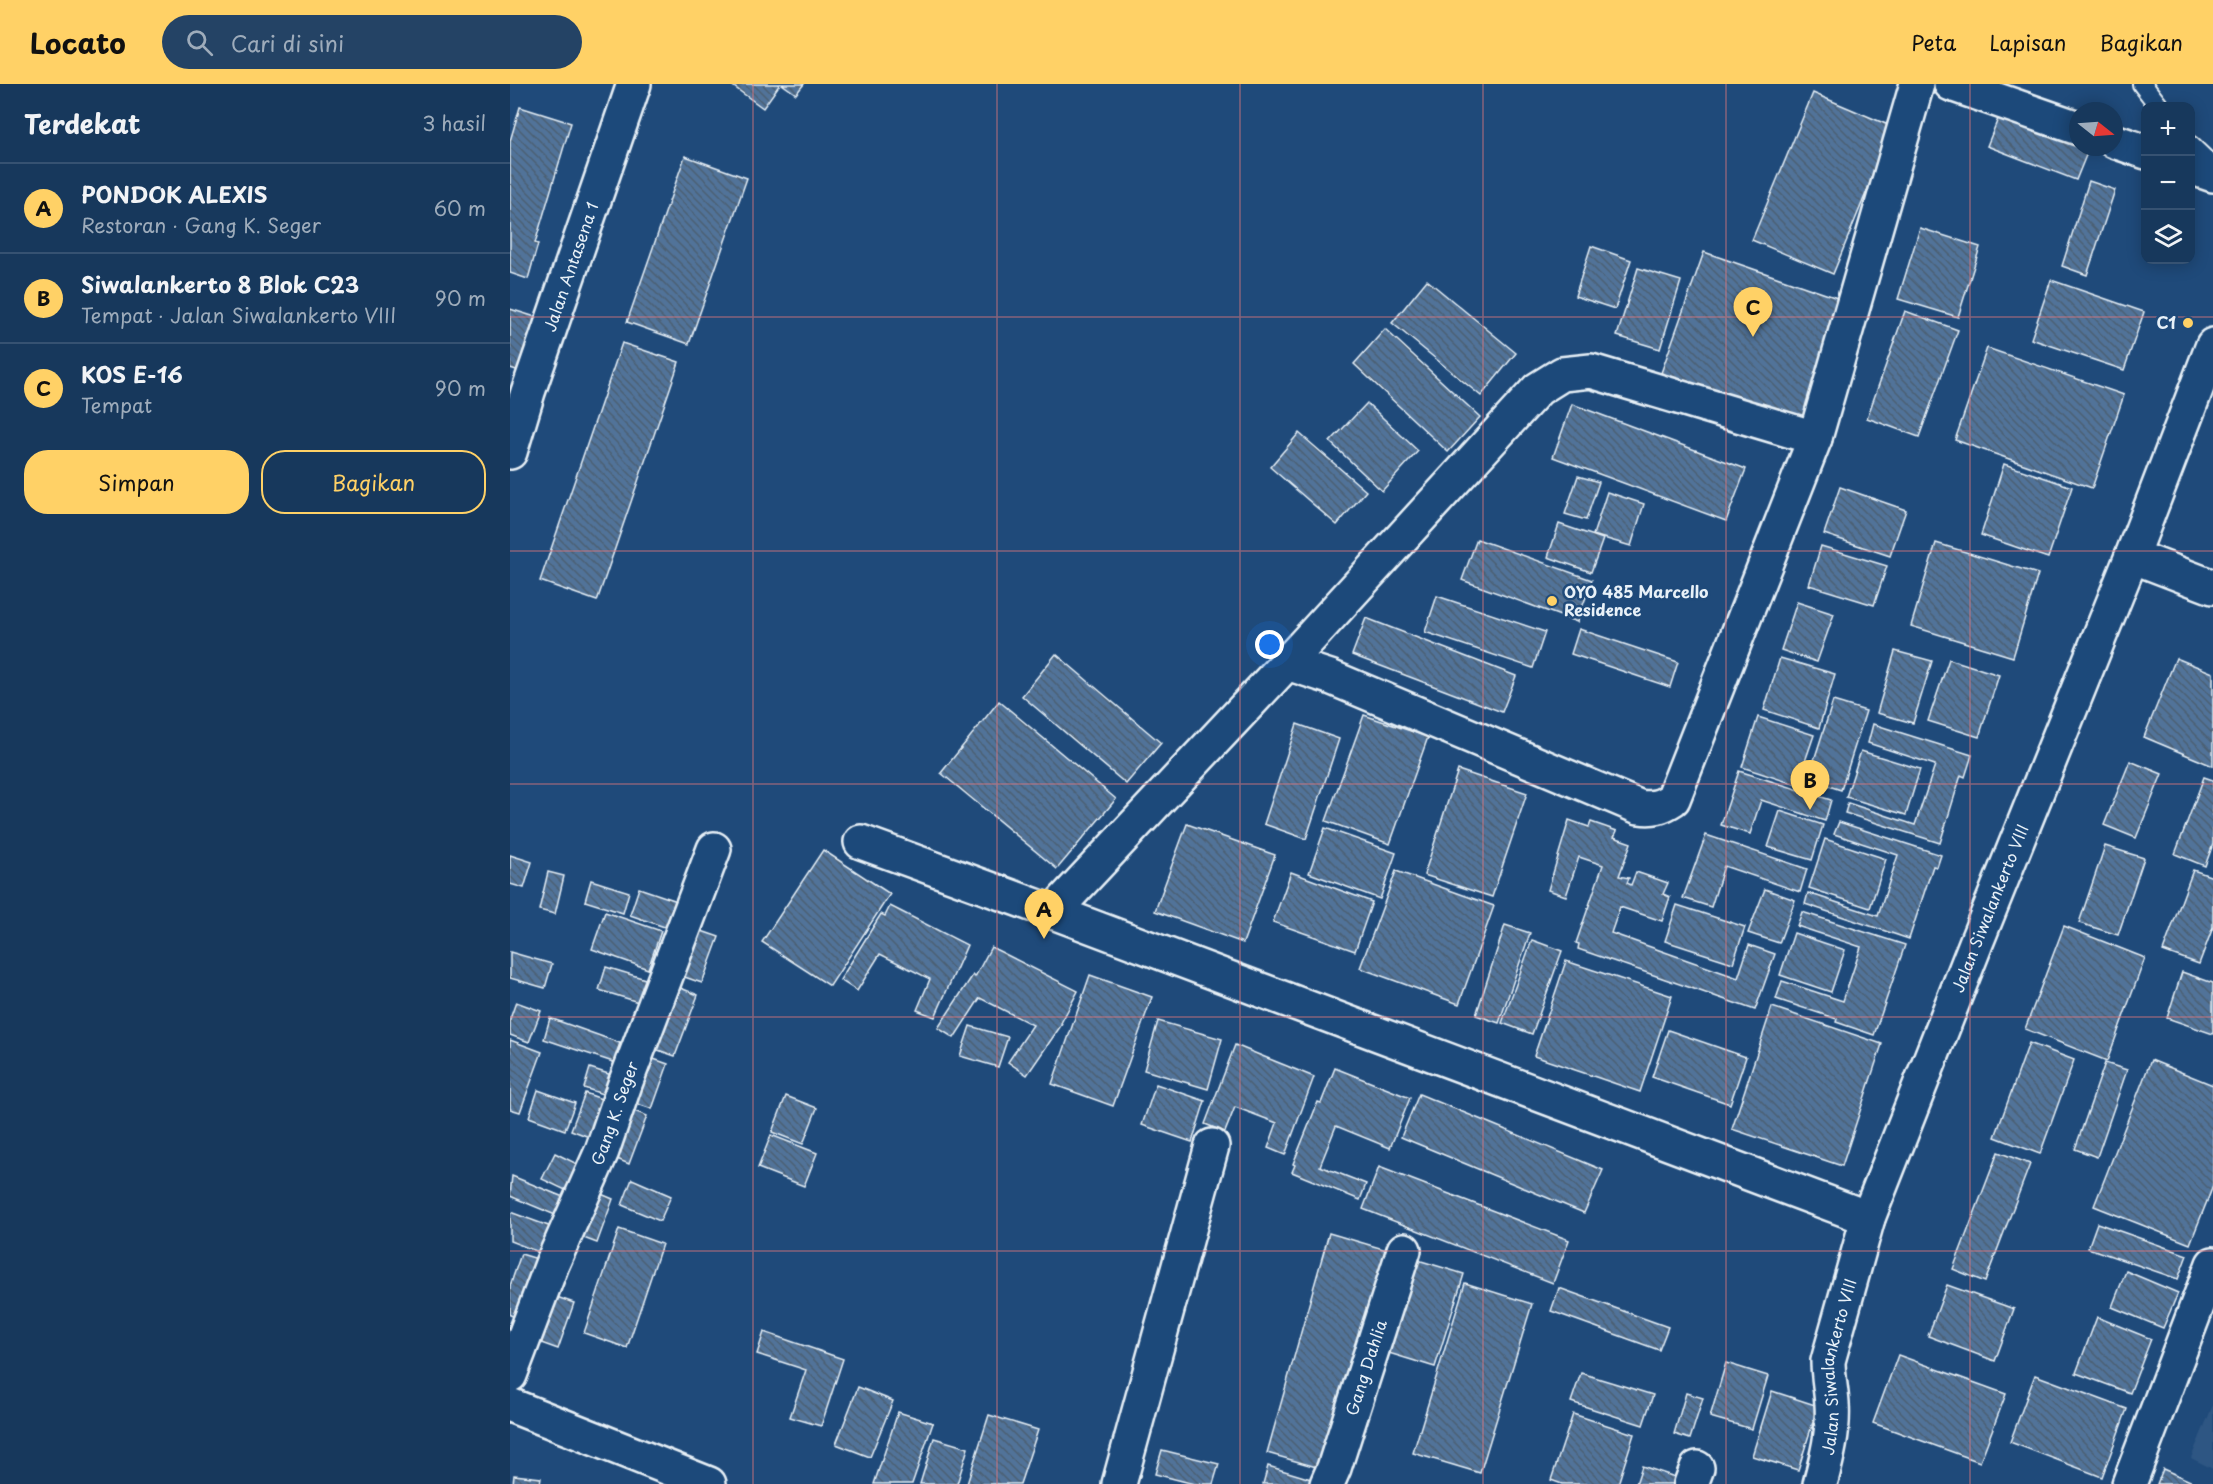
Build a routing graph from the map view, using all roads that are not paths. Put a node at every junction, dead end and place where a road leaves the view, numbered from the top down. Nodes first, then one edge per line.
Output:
1 (634, 84) edge
2 (1917, 84) edge
3 (1951, 84) edge
4 (2142, 84) edge
5 (2156, 102) edge
6 (2069, 125) edge
7 (2123, 144) edge
8 (2195, 149) edge
9 (2141, 151) edge
10 (2213, 167) edge
11 (2195, 169) edge
12 (2213, 175) edge
13 (2213, 345) edge
14 (1815, 438) junction
15 (510, 452) edge
16 (2132, 556) junction
17 (2213, 587) edge
18 (1287, 663) junction
19 (861, 842) dead end
20 (714, 849) dead end
21 (1053, 912) junction
22 (1212, 1146) dead end
23 (1868, 1218) junction
24 (1404, 1250) dead end
25 (2213, 1264) edge
26 (510, 1375) edge
27 (510, 1405) edge
28 (710, 1484) edge
29 (1119, 1484) edge
30 (1327, 1484) edge
31 (1820, 1484) edge
32 (2129, 1484) edge

1 - 15 street, Jalan Antasena 1
2 - 14 street
3 - 6 street
4 - 5 lane
7 - 9 street
8 - 10 lane
11 - 12 street
13 - 16 street, Jalan Siwalankerto VIII
14 - 18 street
14 - 18 street
16 - 17 street
16 - 23 street, Jalan Siwalankerto VIII
18 - 21 street
19 - 21 street
20 - 26 street, Gang K. Seger
21 - 23 street
22 - 29 street
23 - 31 street, Jalan Siwalankerto VIII
24 - 30 street, Gang Dahlia
25 - 32 street
27 - 28 street

